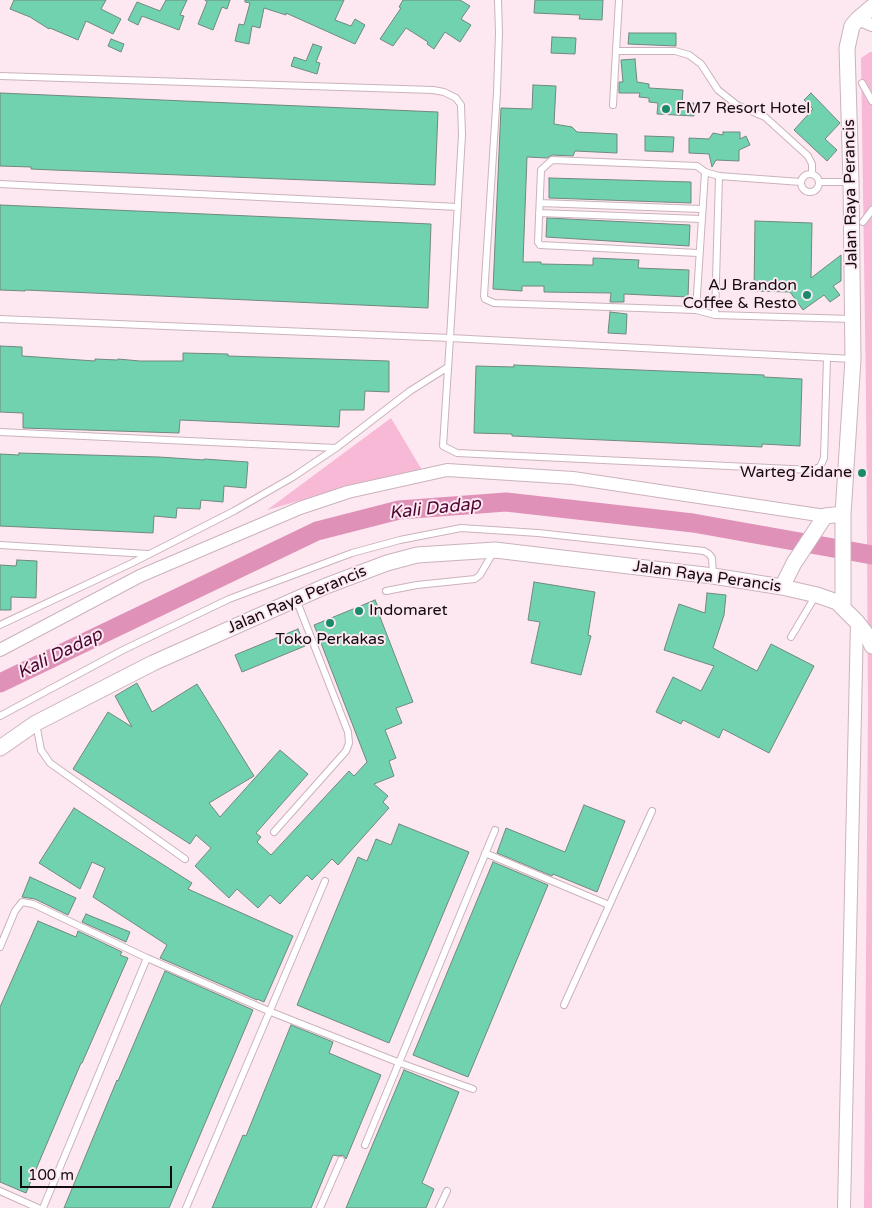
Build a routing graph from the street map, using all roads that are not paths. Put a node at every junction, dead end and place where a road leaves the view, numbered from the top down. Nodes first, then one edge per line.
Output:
1 (498, 0) edge
2 (619, 0) edge
3 (872, 6) edge
4 (858, 19) junction
5 (872, 25) edge
6 (616, 51) junction
7 (0, 76) edge
8 (862, 83) dead end
9 (872, 101) edge
10 (612, 105) dead end
11 (705, 172) junction
12 (812, 174) junction
13 (720, 176) junction
14 (801, 182) junction
15 (819, 182) junction
16 (851, 182) junction
17 (0, 184) edge
18 (540, 203) junction
19 (458, 207) junction
20 (701, 209) junction
21 (872, 210) edge
22 (539, 213) junction
23 (701, 219) junction
24 (863, 222) dead end
25 (698, 253) junction
26 (696, 310) junction
27 (715, 315) junction
28 (0, 319) edge
29 (853, 319) junction
30 (450, 338) junction
31 (827, 358) junction
32 (853, 359) junction
33 (448, 367) junction
34 (0, 432) edge
35 (336, 448) junction
36 (843, 514) junction
37 (821, 522) junction
38 (0, 545) edge
39 (495, 550) junction
40 (150, 554) junction
41 (713, 576) junction
42 (782, 586) junction
43 (386, 591) dead end
44 (817, 594) junction
45 (296, 598) junction
46 (843, 608) junction
47 (857, 622) junction
48 (0, 625) edge
49 (792, 637) dead end
50 (872, 646) edge
51 (0, 650) edge
52 (0, 716) edge
53 (36, 723) junction
54 (0, 748) edge
55 (652, 811) dead end
56 (495, 830) dead end
57 (274, 832) dead end
58 (486, 853) junction
59 (185, 859) dead end
60 (325, 881) dead end
61 (609, 905) junction
62 (0, 947) edge
63 (147, 958) junction
64 (564, 1005) dead end
65 (271, 1012) junction
66 (400, 1063) junction
67 (473, 1088) dead end
68 (365, 1145) dead end
69 (340, 1160) dead end
70 (0, 1191) edge
71 (447, 1191) dead end
72 (38, 1208) edge
73 (43, 1208) edge
74 (186, 1208) edge
75 (320, 1208) edge
76 (439, 1208) edge
77 (844, 1208) edge

1 - 26 lane
2 - 6 lane
3 - 4 street, Jalan Raya Perancis
4 - 5 street
4 - 16 street, Jalan Raya Perancis
6 - 10 lane
6 - 12 lane
7 - 19 lane
8 - 9 lane
11 - 13 lane
11 - 18 lane
11 - 20 lane
12 - 14 lane
12 - 15 lane
13 - 14 lane
13 - 27 lane
14 - 15 lane
15 - 16 lane
16 - 29 street, Jalan Raya Perancis
17 - 19 lane
18 - 20 lane
18 - 22 lane
19 - 30 lane
20 - 23 lane
21 - 24 lane
22 - 23 lane
22 - 25 lane
23 - 25 lane
25 - 26 lane
26 - 27 lane
27 - 29 lane
28 - 30 lane
29 - 32 street, Jalan Raya Perancis
30 - 31 lane
30 - 33 lane
31 - 32 lane
31 - 33 lane
32 - 36 street, Jalan Raya Perancis
33 - 35 lane
34 - 35 lane
35 - 40 lane
36 - 37 street
36 - 46 street, Jalan Raya Perancis
37 - 42 street
37 - 51 street
38 - 40 lane
39 - 41 street, Jalan Raya Perancis
39 - 43 lane
39 - 45 street, Jalan Raya Perancis
40 - 48 lane
41 - 42 street, Jalan Raya Perancis
41 - 52 lane
42 - 44 street, Jalan Raya Perancis
44 - 46 street, Jalan Raya Perancis
44 - 49 lane
45 - 53 street, Jalan Raya Perancis
45 - 57 lane
46 - 47 street
47 - 50 street
47 - 77 street
53 - 54 street, Jalan Raya Perancis
53 - 59 lane
55 - 61 lane
56 - 58 lane
58 - 61 lane
58 - 66 lane
60 - 65 lane
61 - 64 lane
62 - 63 lane
63 - 65 lane
63 - 73 lane
65 - 66 lane
65 - 74 lane
66 - 67 lane
66 - 68 lane
69 - 75 lane
70 - 72 lane
71 - 76 lane

